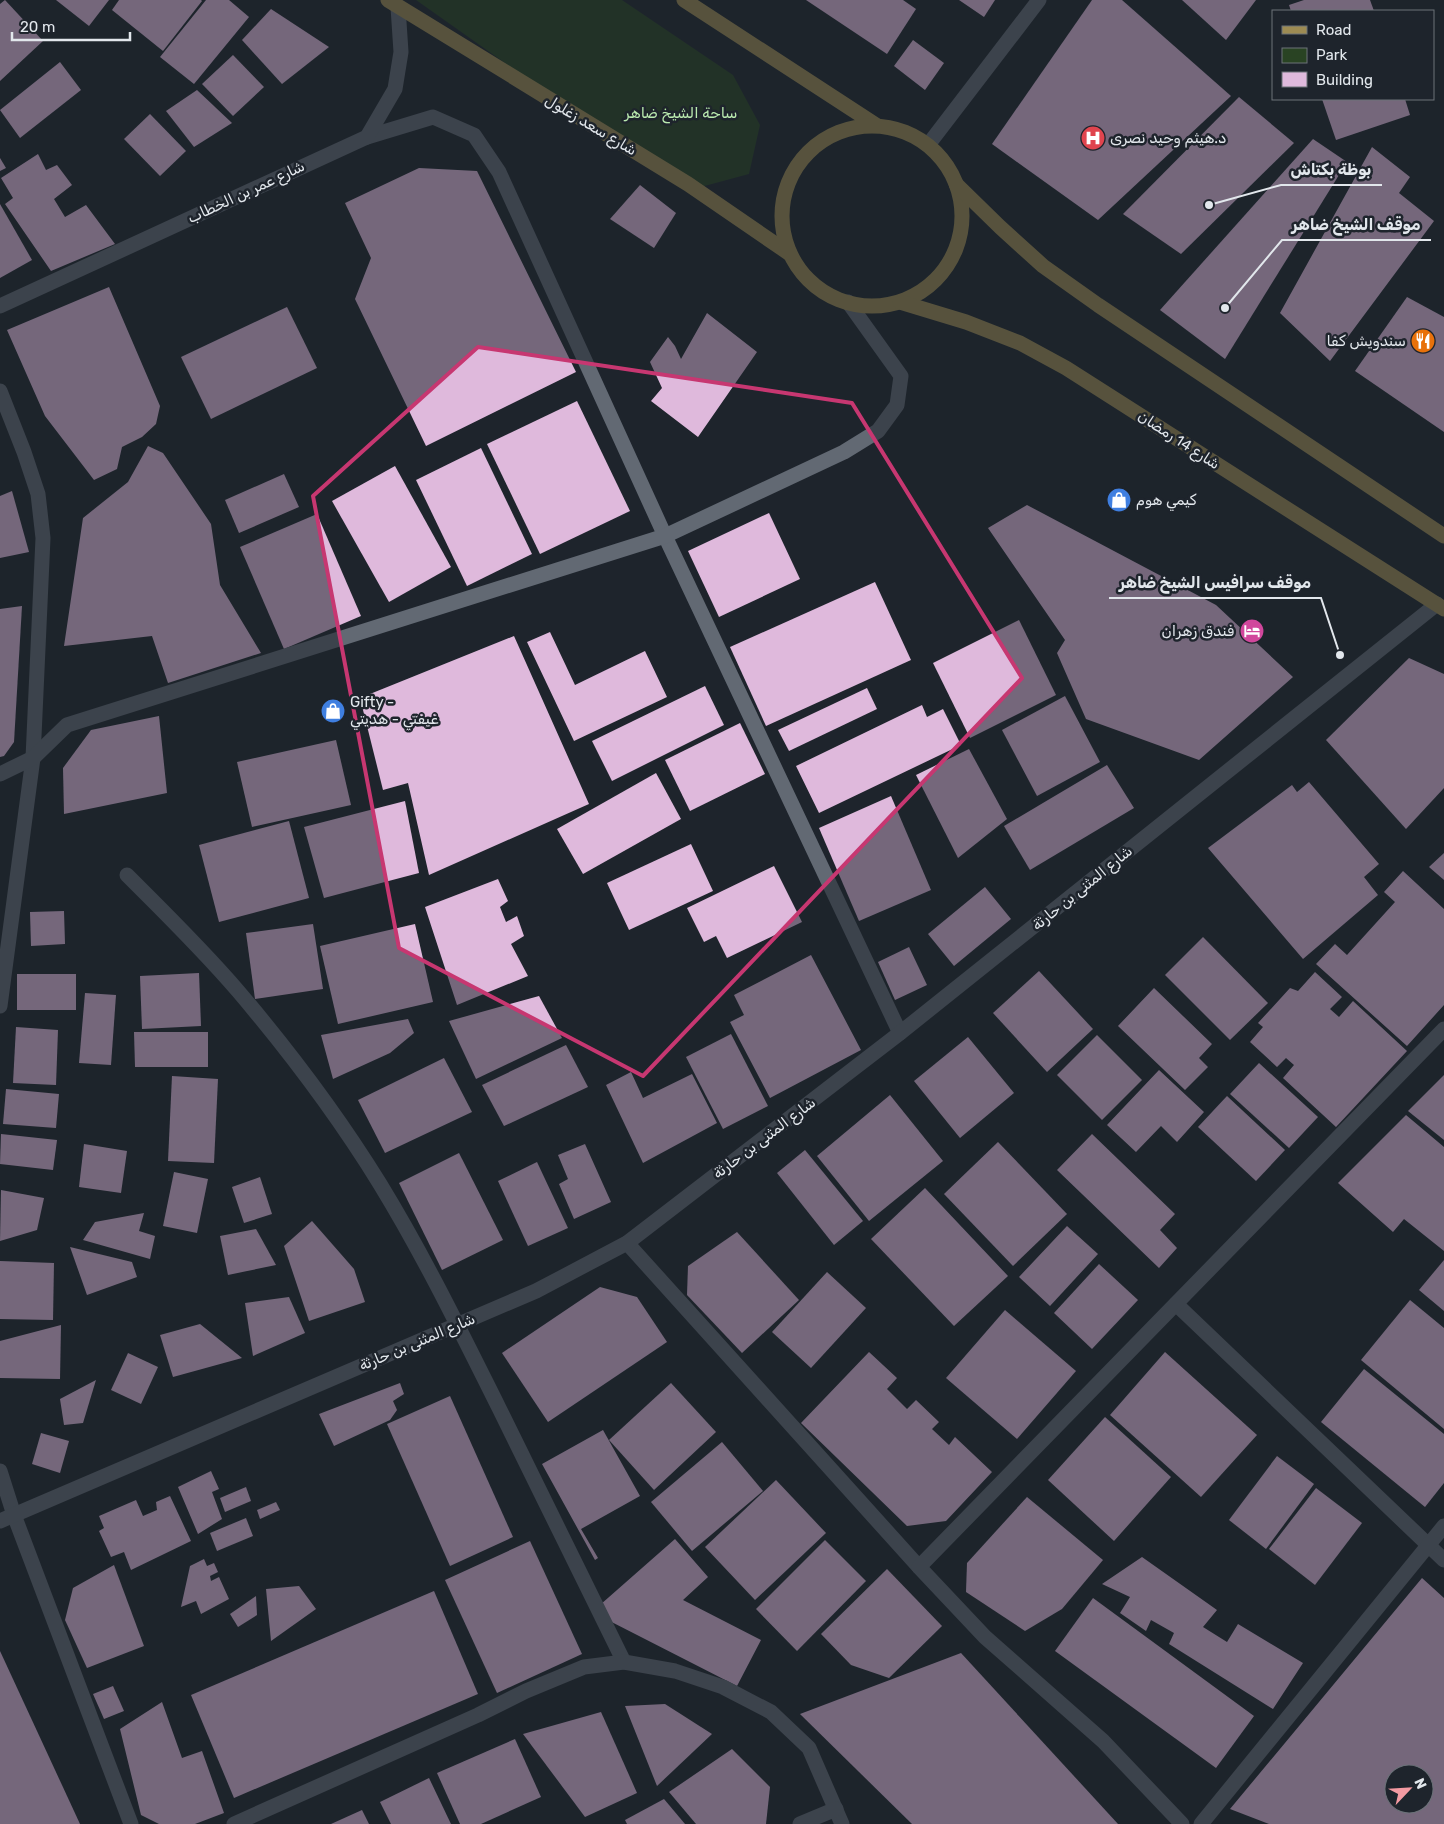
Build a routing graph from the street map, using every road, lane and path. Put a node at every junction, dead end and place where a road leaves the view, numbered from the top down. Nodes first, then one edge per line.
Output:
1 (684, 0) edge
2 (1039, 0) edge
3 (393, 4) edge
4 (876, 125) junction
5 (367, 137) junction
6 (928, 145) junction
7 (956, 184) junction
8 (790, 254) junction
9 (848, 302) junction
10 (900, 302) junction
11 (0, 306) edge
12 (0, 390) edge
13 (665, 536) junction
14 (1444, 536) edge
15 (1440, 606) edge
16 (33, 758) junction
17 (0, 774) edge
18 (127, 875) dead end
19 (0, 1006) edge
20 (1444, 1029) edge
21 (900, 1033) junction
22 (627, 1243) junction
23 (1176, 1304) junction
24 (458, 1325) junction
25 (0, 1471) edge
26 (7, 1518) edge
27 (1444, 1526) edge
28 (1428, 1545) junction
29 (1444, 1560) edge
30 (919, 1566) junction
31 (624, 1662) junction
32 (836, 1809) junction
33 (131, 1824) edge
34 (234, 1824) edge
35 (800, 1824) edge
36 (842, 1824) edge
37 (1182, 1824) edge
38 (1200, 1824) edge

1 - 4 main road
2 - 6 street
3 - 5 street
3 - 8 main road, شارع سعد زغلول
4 - 6 main road
4 - 8 main road
5 - 11 street, شارع عمر بن الخطاب
5 - 13 street, شارع عمر بن الخطاب
6 - 7 main road
7 - 10 main road
7 - 14 main road
8 - 9 main road
9 - 10 main road
9 - 13 street
10 - 15 main road, شارع 14 رمضان
12 - 16 street
13 - 16 street
13 - 21 street, شارع عمر بن الخطاب
15 - 21 street, شارع المثنى بن حارثة
16 - 17 street
16 - 19 street
18 - 24 street
20 - 23 street
21 - 22 street, شارع المثنى بن حارثة
22 - 24 street, شارع المثنى بن حارثة
22 - 30 street
23 - 28 street
23 - 30 street
24 - 26 street, شارع المثنى بن حارثة
24 - 31 street
25 - 26 street
26 - 33 street
27 - 28 street
28 - 29 street
28 - 38 street
30 - 37 street
31 - 32 street
31 - 34 street
32 - 35 street
32 - 36 street

